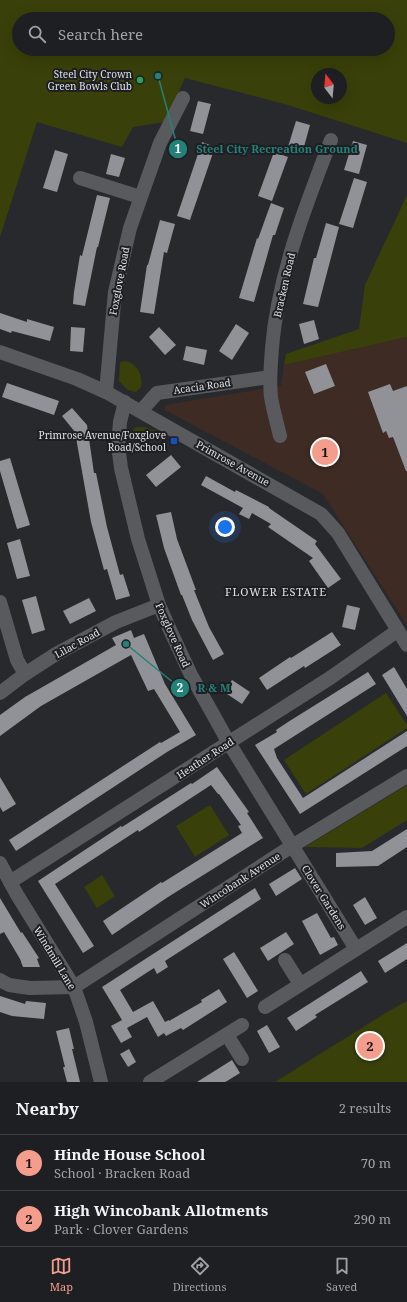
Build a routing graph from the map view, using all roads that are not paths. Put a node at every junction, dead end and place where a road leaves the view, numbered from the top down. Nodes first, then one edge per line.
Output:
1 (183, 98) dead end
2 (331, 140) dead end
3 (80, 178) dead end
4 (140, 197) junction
5 (0, 352) edge
6 (270, 377) junction
7 (106, 392) junction
8 (125, 402) junction
9 (141, 411) junction
10 (280, 436) dead end
11 (0, 602) edge
12 (159, 605) junction
13 (397, 631) junction
14 (407, 646) edge
15 (24, 674) junction
16 (0, 693) edge
17 (229, 742) junction
18 (407, 776) edge
19 (292, 846) junction
20 (0, 863) edge
21 (10, 882) junction
22 (407, 917) edge
23 (356, 949) junction
24 (285, 960) dead end
25 (0, 980) edge
26 (300, 984) junction
27 (74, 987) junction
28 (265, 1007) dead end
29 (242, 1025) dead end
30 (227, 1034) junction
31 (242, 1059) dead end
32 (101, 1082) edge
33 (150, 1082) edge

1 - 4 street, Foxglove Road
2 - 6 street, Bracken Road
3 - 4 street
4 - 7 street, Foxglove Road
5 - 7 street, Primrose Avenue
6 - 9 street, Acacia Road
6 - 10 street, Bracken Road
7 - 8 street, Primrose Avenue
8 - 9 street, Primrose Avenue
8 - 12 street, Foxglove Road
9 - 13 street, Primrose Avenue
11 - 15 street
12 - 15 street, Lilac Road
12 - 17 street, Foxglove Road
13 - 14 street, Primrose Avenue
13 - 17 street, Heather Road
15 - 16 street, Lilac Road
17 - 19 street, Foxglove Road
17 - 21 street, Heather Road
18 - 19 street, Wincobank Avenue
19 - 23 street, Clover Gardens
19 - 27 street, Wincobank Avenue
20 - 21 street, Windmill Lane
21 - 27 street, Windmill Lane
22 - 23 street
23 - 26 street
24 - 26 street
25 - 27 street
26 - 28 street
27 - 32 street, Windmill Lane
29 - 30 street
30 - 31 street
30 - 33 street

